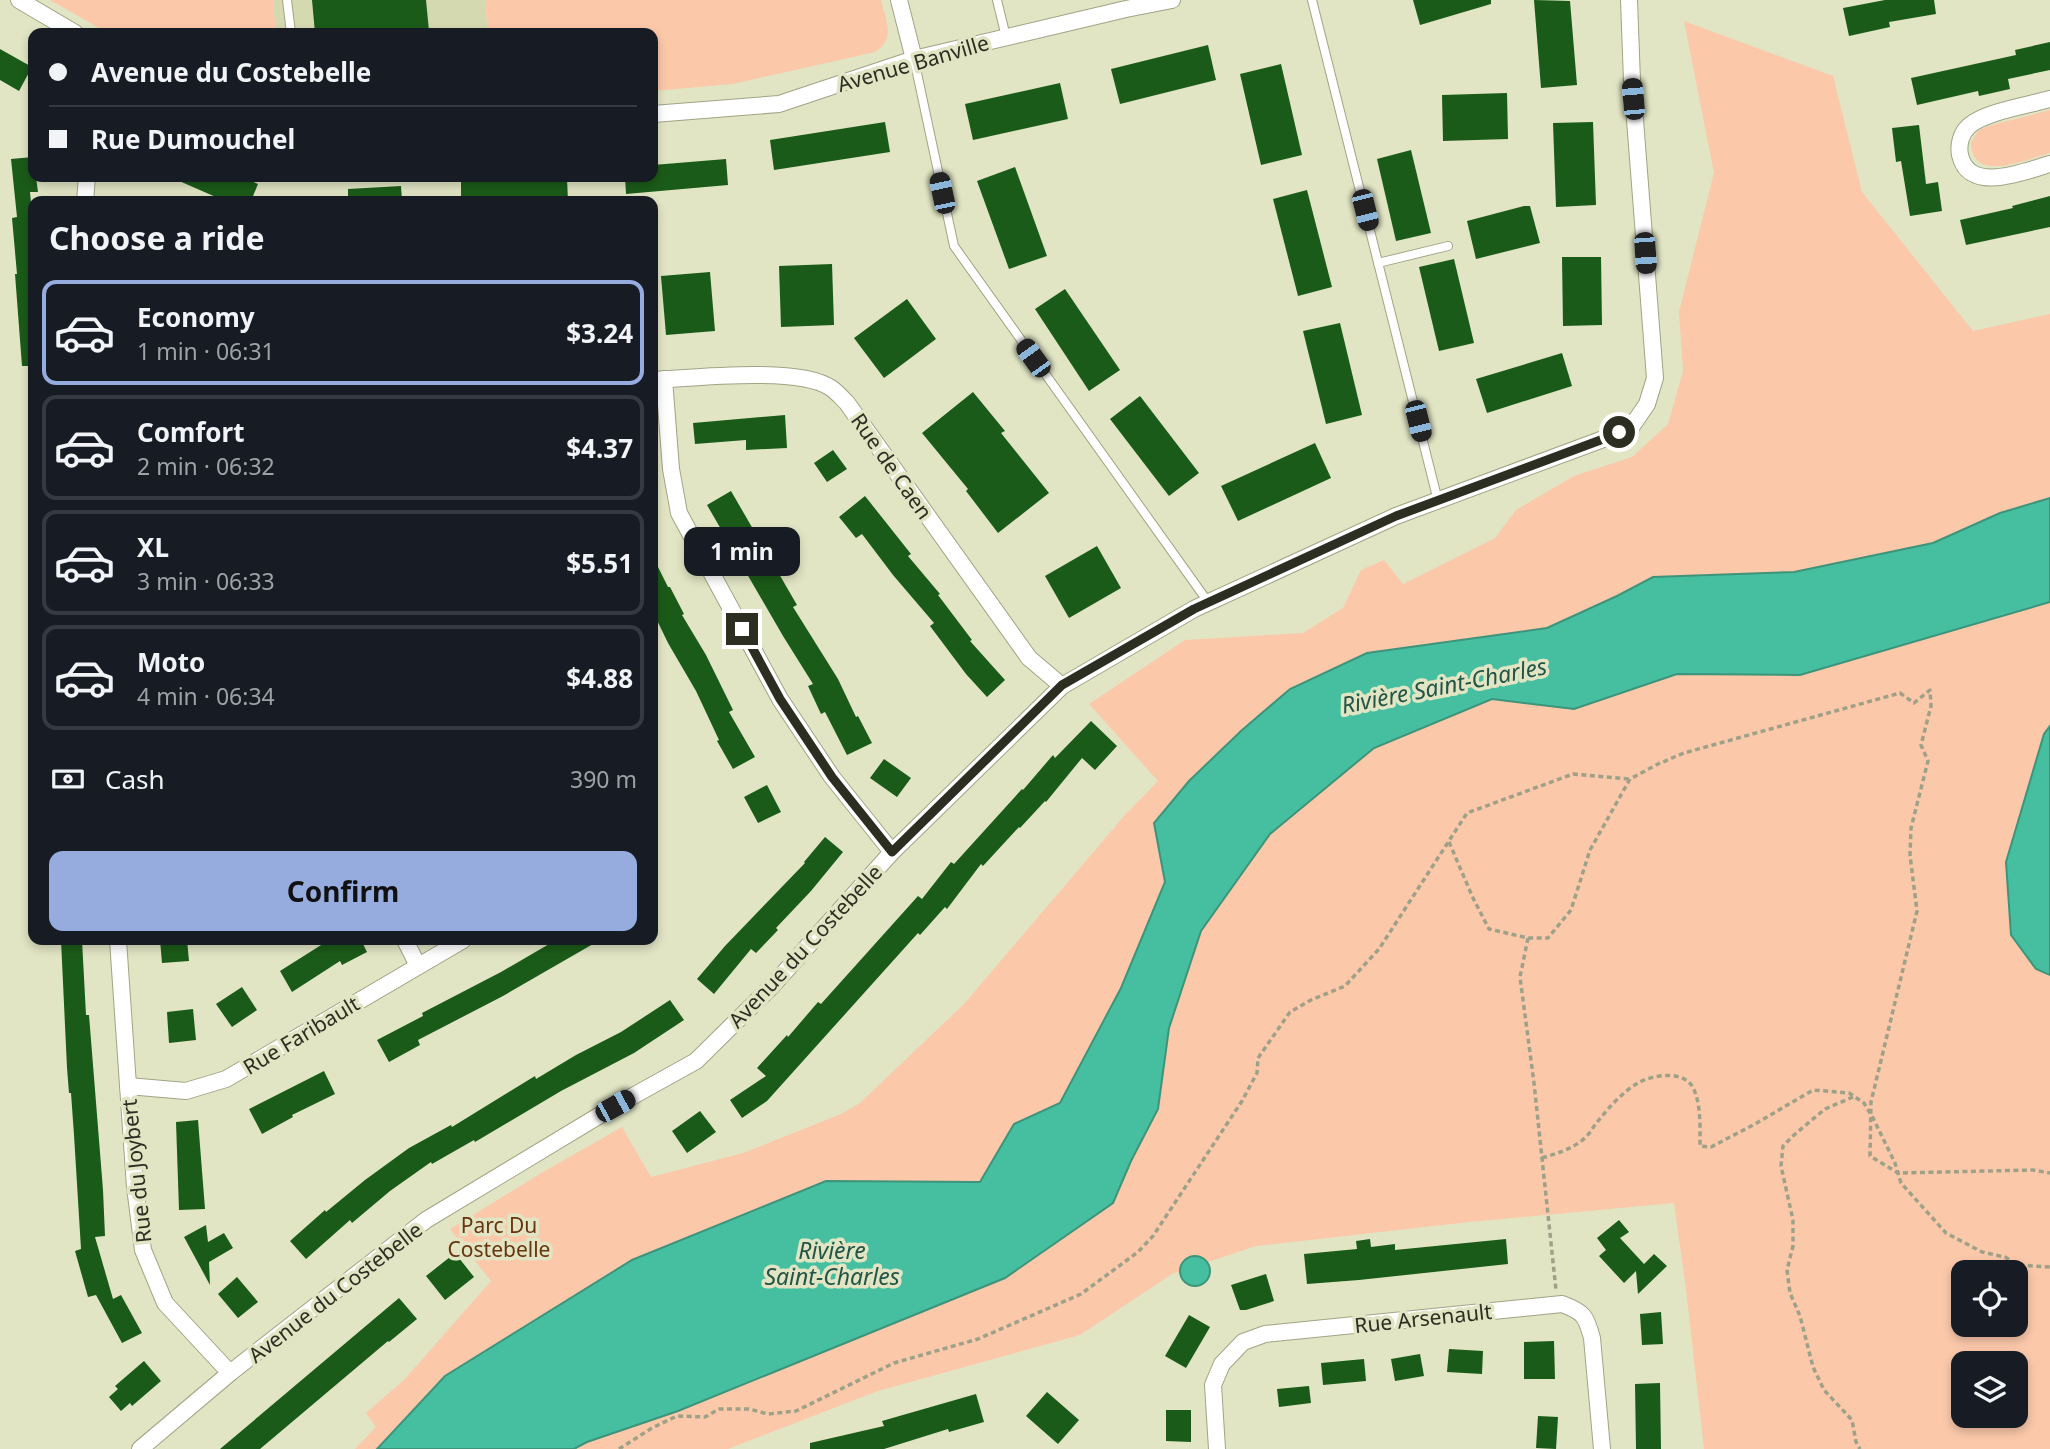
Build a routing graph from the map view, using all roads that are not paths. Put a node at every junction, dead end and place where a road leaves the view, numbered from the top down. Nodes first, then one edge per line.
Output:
1 (19, 0) edge
2 (287, 0) edge
3 (899, 0) edge
4 (997, 0) edge
5 (1312, 0) edge
6 (1629, 0) edge
7 (1167, 1) edge
8 (1128, 4) edge
9 (67, 28) edge
10 (290, 28) edge
11 (1006, 37) junction
12 (914, 59) junction
13 (2050, 99) edge
14 (658, 114) edge
15 (2050, 164) edge
16 (1448, 246) dead end
17 (1378, 263) junction
18 (658, 379) edge
19 (1438, 501) junction
20 (1208, 603) junction
21 (1062, 685) junction
22 (892, 852) junction
23 (118, 945) edge
24 (408, 945) edge
25 (454, 945) edge
26 (418, 966) junction
27 (128, 1086) junction
28 (230, 1373) junction
29 (140, 1449) edge
30 (1217, 1449) edge
31 (1602, 1449) edge

1 - 9 street
2 - 10 lane
3 - 12 street
4 - 11 lane
5 - 17 lane
6 - 19 street, Avenue du Costebelle
7 - 8 street, Avenue Banville
8 - 11 street, Avenue Banville
11 - 12 street, Avenue Banville
12 - 14 street, Avenue Banville
12 - 20 lane
13 - 15 street
16 - 17 lane
17 - 19 lane
18 - 21 street, Rue de Caen
18 - 22 street
19 - 20 street, Avenue du Costebelle
20 - 21 street, Avenue du Costebelle
21 - 22 street, Avenue du Costebelle
22 - 28 street, Avenue du Costebelle
23 - 27 street, Rue du Joybert
24 - 26 street
25 - 26 street, Rue Faribault
26 - 27 street, Rue Faribault
27 - 28 street, Rue du Joybert
28 - 29 street, Avenue du Costebelle
30 - 31 street, Rue Arsenault

